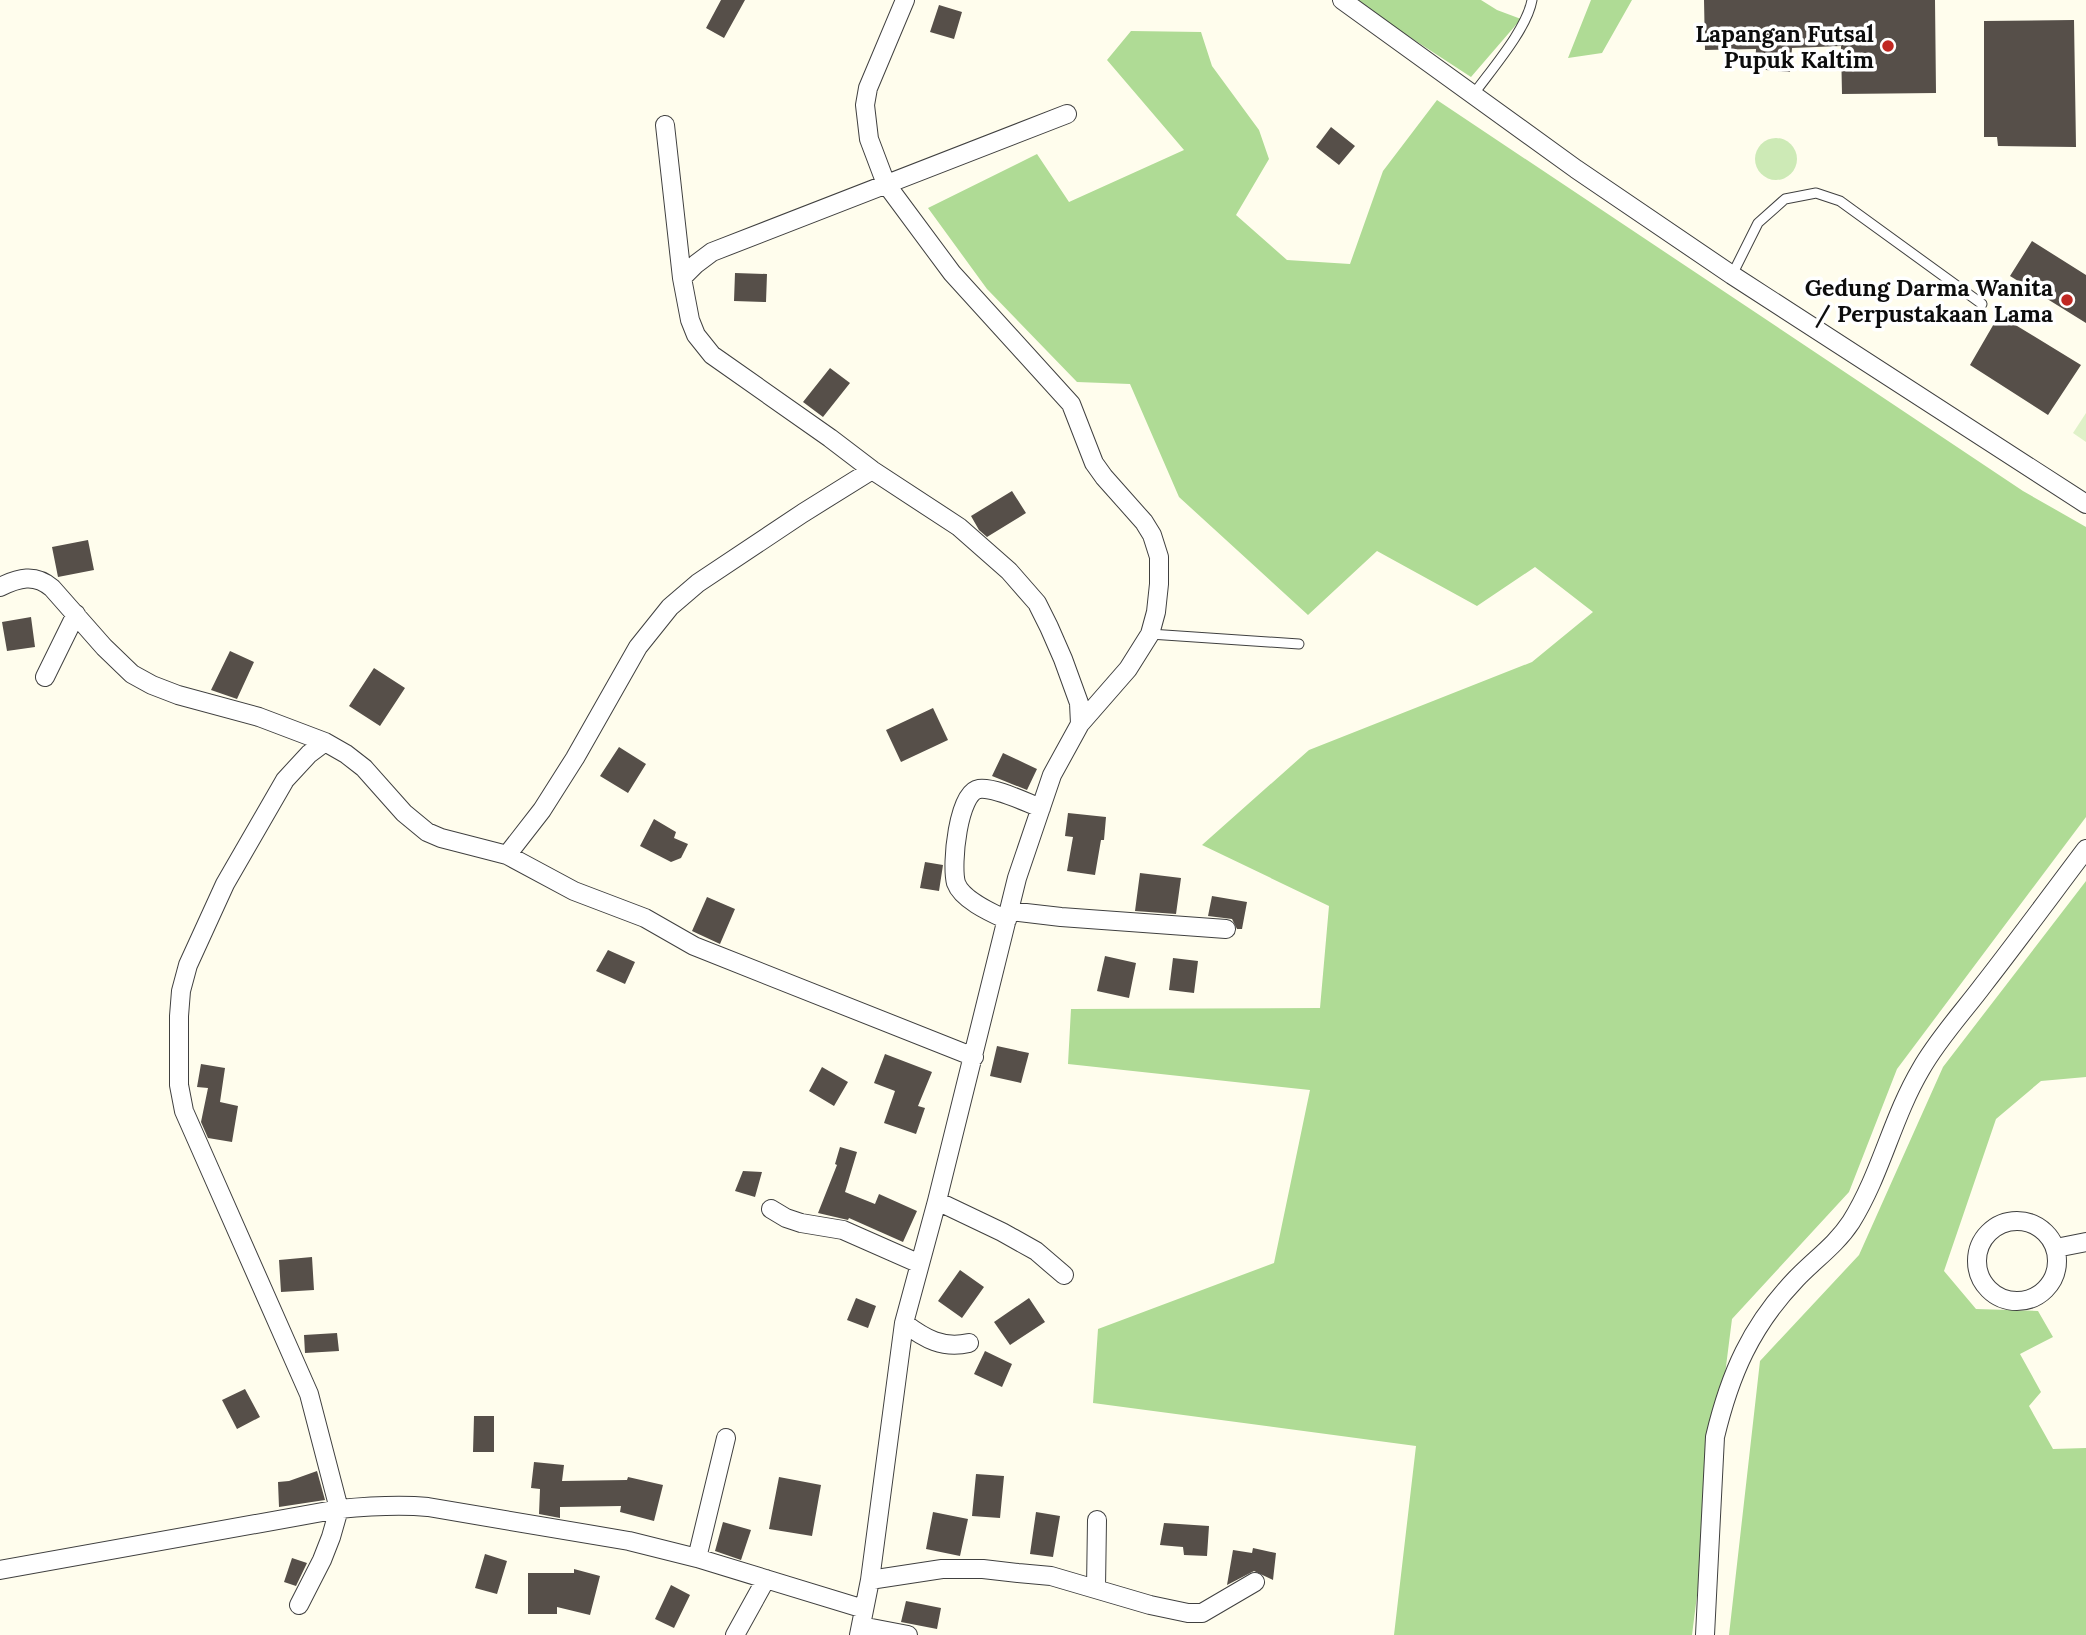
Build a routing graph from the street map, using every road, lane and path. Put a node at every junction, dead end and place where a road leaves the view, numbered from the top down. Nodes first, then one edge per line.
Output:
1 (905, 0) edge
2 (1342, 0) edge
3 (1532, 0) edge
4 (1474, 95) junction
5 (1067, 114) dead end
6 (665, 125) dead end
7 (886, 184) junction
8 (1732, 275) junction
9 (682, 278) junction
10 (1982, 304) dead end
11 (872, 470) junction
12 (2086, 504) edge
13 (0, 587) edge
14 (76, 614) junction
15 (1150, 634) junction
16 (1299, 644) dead end
17 (45, 677) dead end
18 (1080, 724) junction
19 (325, 742) junction
20 (1041, 808) junction
21 (2086, 849) edge
22 (507, 855) junction
23 (1008, 915) junction
24 (1226, 929) dead end
25 (974, 1058) junction
26 (937, 1201) junction
27 (771, 1209) dead end
28 (2086, 1242) edge
29 (2056, 1248) junction
30 (920, 1264) junction
31 (1064, 1275) dead end
32 (904, 1324) junction
33 (969, 1343) dead end
34 (726, 1438) dead end
35 (339, 1510) junction
36 (1097, 1520) dead end
37 (697, 1558) junction
38 (0, 1570) edge
39 (766, 1579) junction
40 (870, 1580) junction
41 (1255, 1582) dead end
42 (1096, 1588) junction
43 (299, 1605) dead end
44 (861, 1623) edge
45 (735, 1635) edge
46 (908, 1635) edge
47 (1705, 1635) edge

1 - 7 street
2 - 4 street
3 - 4 lane
4 - 8 street
5 - 7 street
6 - 9 street
7 - 9 street
7 - 15 street
8 - 10 lane
8 - 12 street
9 - 11 street
11 - 18 street
11 - 22 street
13 - 14 street
14 - 17 street
14 - 19 street
15 - 16 lane
15 - 18 street
18 - 20 street
19 - 22 street
19 - 35 street
20 - 23 street
20 - 23 street
21 - 47 street
22 - 25 street
23 - 24 street
23 - 25 street
25 - 26 street
26 - 30 street
26 - 31 street
27 - 30 street
28 - 29 street
29 - 29 street
30 - 32 street
32 - 33 street
32 - 40 street
34 - 37 street
35 - 37 street
35 - 38 street
35 - 43 street
36 - 42 street
37 - 39 street
39 - 44 street
39 - 45 street
40 - 42 street
40 - 44 street
41 - 42 street
44 - 46 street

